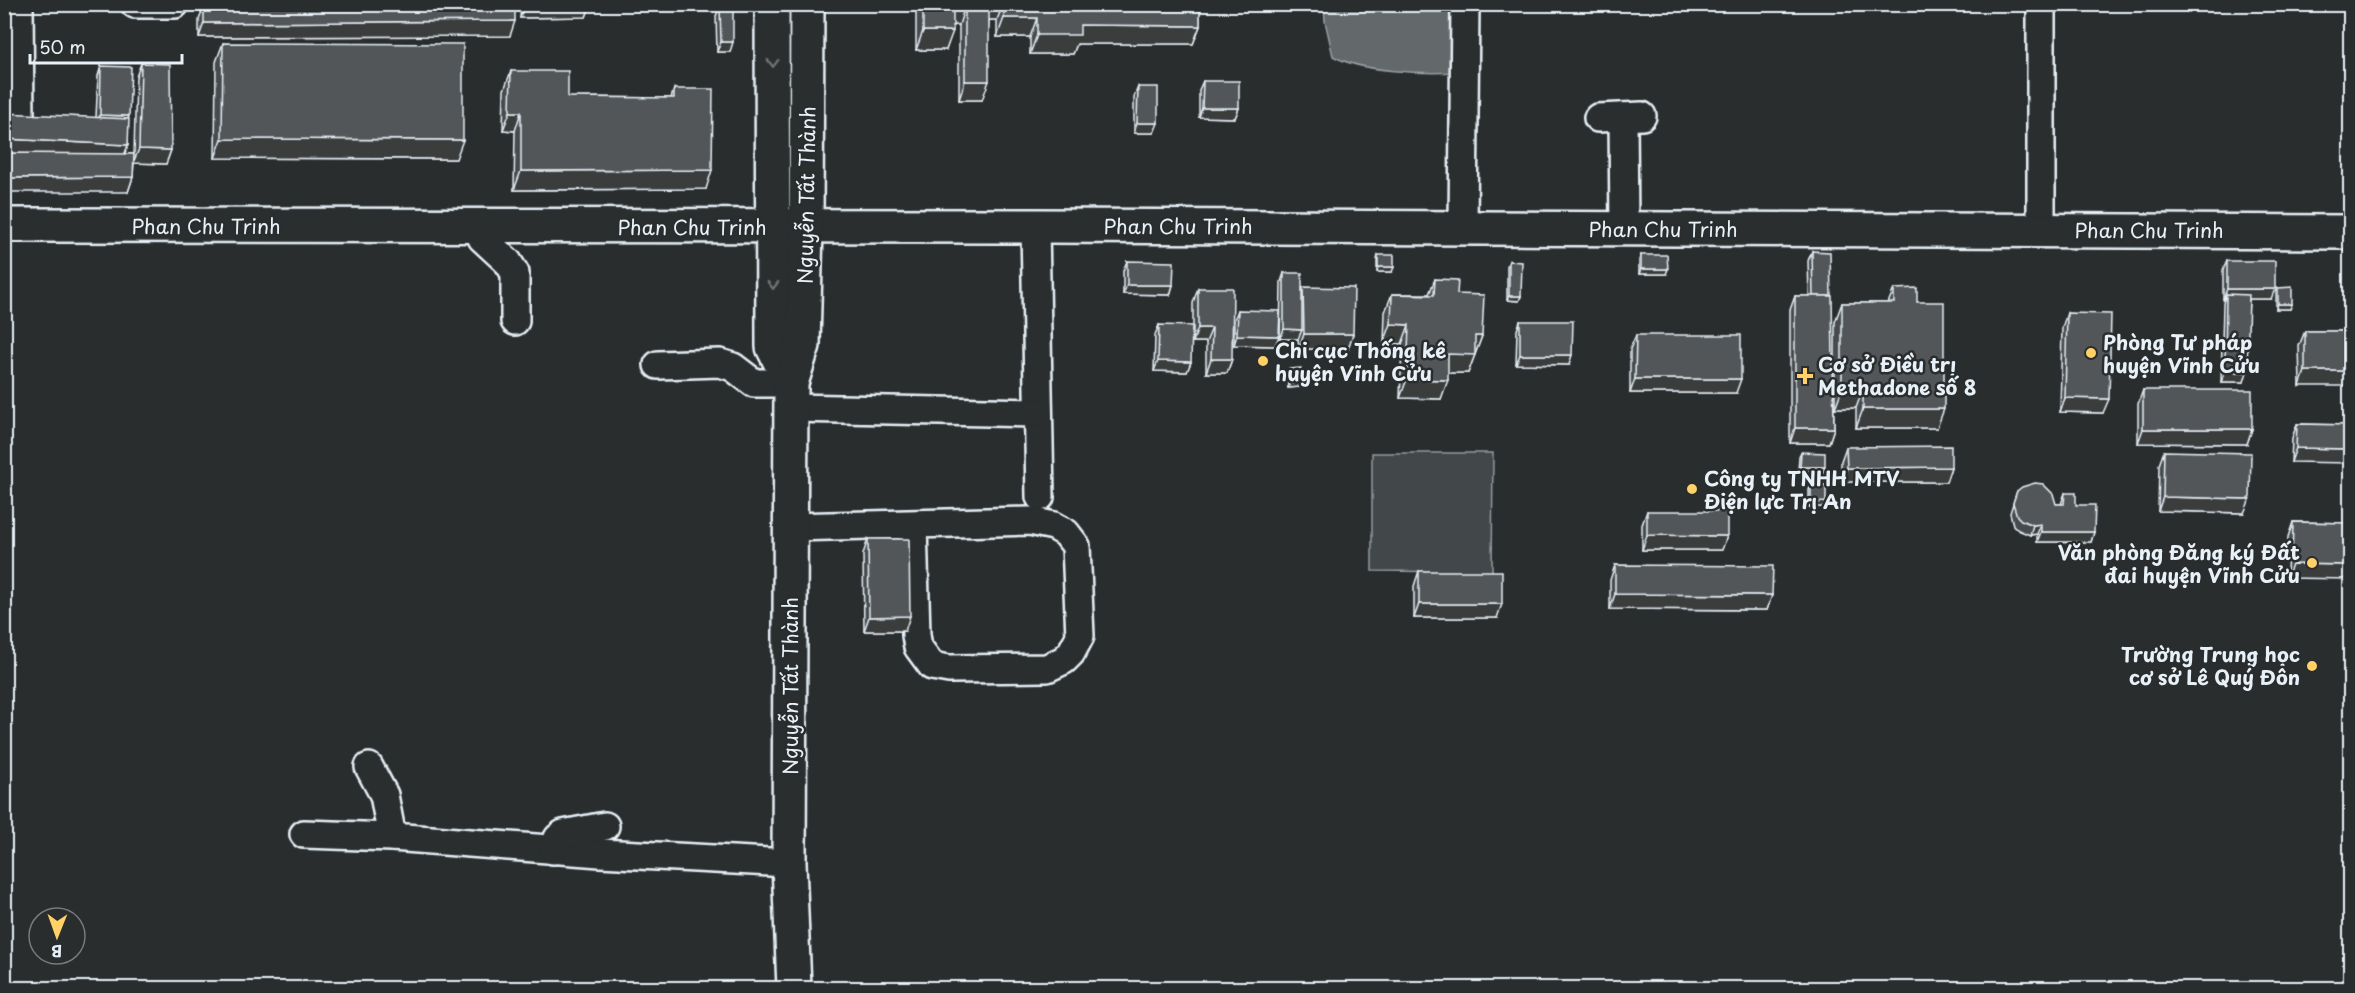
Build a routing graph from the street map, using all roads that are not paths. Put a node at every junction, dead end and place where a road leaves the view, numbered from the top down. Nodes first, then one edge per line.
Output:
1 (19, 4) edge
2 (135, 4) edge
3 (175, 4) edge
4 (772, 4) edge
5 (807, 4) edge
6 (1465, 4) edge
7 (2040, 4) edge
8 (1621, 117) dead end
9 (20, 122) edge
10 (4, 225) edge
11 (477, 226) junction
12 (1035, 226) junction
13 (773, 227) junction
14 (806, 227) junction
15 (1462, 227) junction
16 (1624, 230) junction
17 (2042, 230) junction
18 (2350, 232) edge
19 (515, 321) dead end
20 (657, 365) dead end
21 (791, 395) junction
22 (1038, 413) junction
23 (1040, 497) dead end
24 (913, 524) junction
25 (790, 528) junction
26 (369, 767) dead end
27 (605, 826) dead end
28 (304, 834) dead end
29 (392, 837) junction
30 (553, 850) junction
31 (789, 863) junction
32 (794, 988) edge

1 - 9 street
2 - 3 street
4 -> 13 main road, Nguyễn Tất Thành
5 - 14 main road, Nguyễn Tất Thành
6 - 15 street
7 - 17 street
8 - 16 street
10 - 11 main road, Phan Chu Trinh
11 - 13 main road, Phan Chu Trinh
11 - 19 street
12 - 14 main road, Phan Chu Trinh
12 - 15 main road, Phan Chu Trinh
12 - 22 street
13 - 14 main road, Phan Chu Trinh
13 -> 21 main road, Nguyễn Tất Thành
14 - 21 main road, Nguyễn Tất Thành
15 - 16 main road, Phan Chu Trinh
16 - 17 main road, Phan Chu Trinh
17 - 18 main road, Phan Chu Trinh
20 - 21 street
21 - 22 street
21 - 25 main road, Nguyễn Tất Thành
22 - 23 street
24 - 24 street
24 - 25 street
25 - 31 main road, Nguyễn Tất Thành
26 - 29 street
27 - 30 street
28 - 29 street
29 - 30 street
30 - 31 street
31 - 32 main road, Nguyễn Tất Thành

